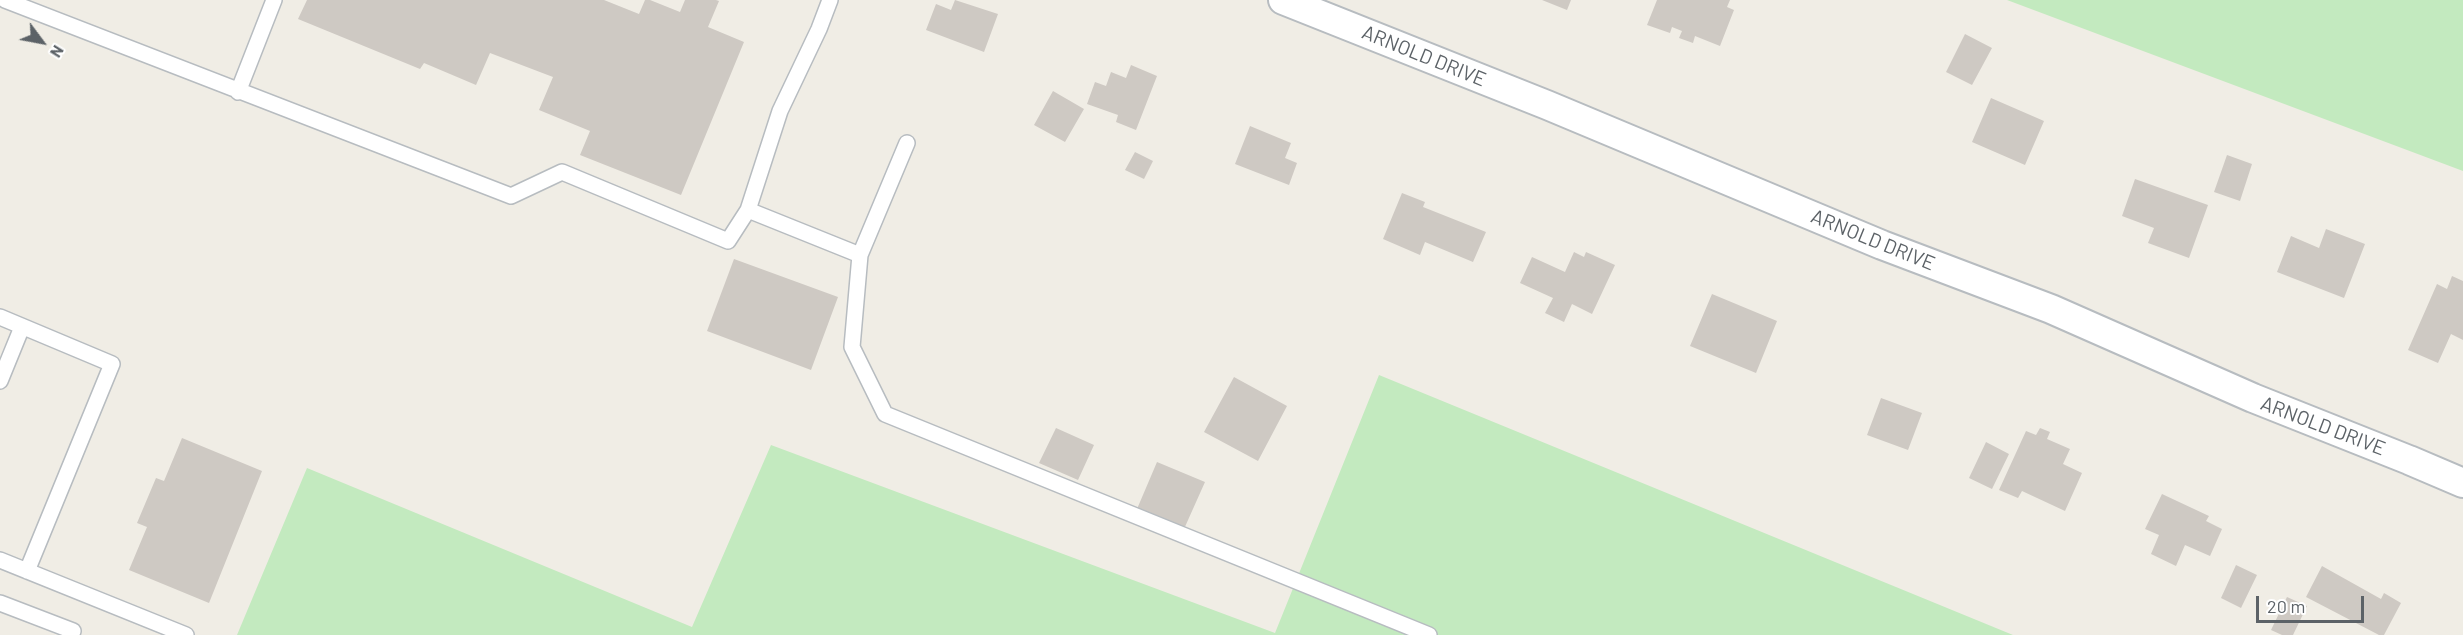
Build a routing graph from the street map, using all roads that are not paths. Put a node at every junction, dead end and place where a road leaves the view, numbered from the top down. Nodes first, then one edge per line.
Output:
1 (5, 0) edge
2 (274, 0) edge
3 (830, 0) edge
4 (1283, 0) edge
5 (238, 92) junction
6 (907, 143) dead end
7 (748, 210) junction
8 (860, 255) junction
9 (0, 317) edge
10 (22, 327) junction
11 (0, 381) edge
12 (2463, 483) edge
13 (0, 560) edge
14 (27, 571) junction
15 (0, 603) edge
16 (73, 631) dead end
17 (186, 635) edge
18 (1430, 635) edge

1 - 5 lane
2 - 5 lane
3 - 7 lane
4 - 12 street, ARNOLD DRIVE
5 - 7 lane
6 - 8 lane
7 - 8 lane
8 - 18 lane
9 - 10 lane
10 - 11 lane
10 - 14 lane
13 - 14 lane
14 - 17 lane
15 - 16 lane

